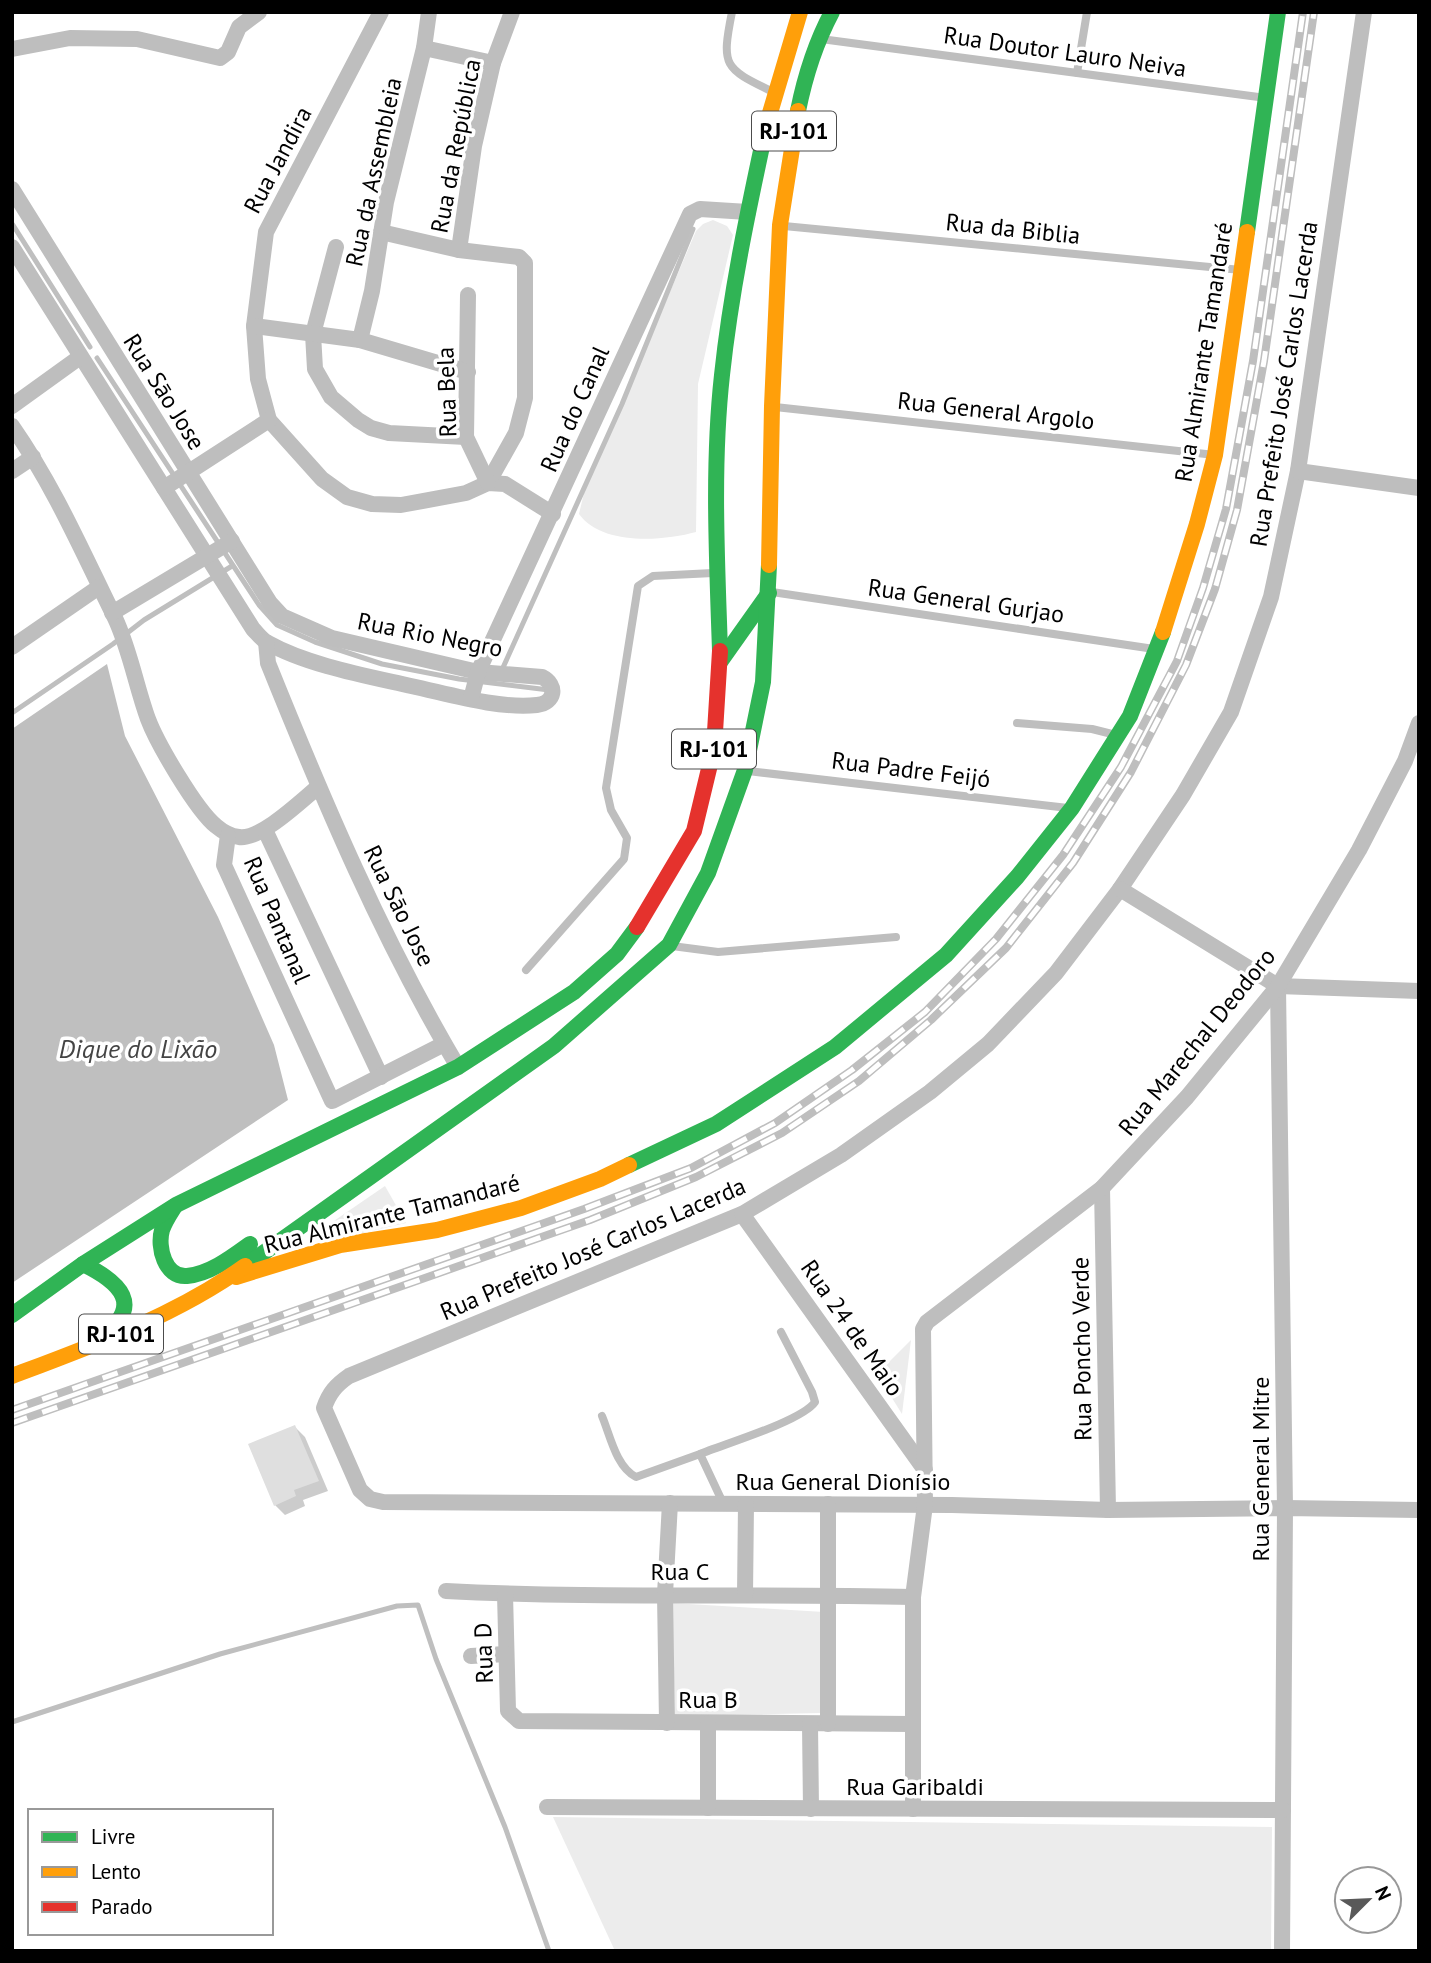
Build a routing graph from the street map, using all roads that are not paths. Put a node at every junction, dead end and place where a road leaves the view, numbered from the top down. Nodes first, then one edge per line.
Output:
1 (259, 12) edge
2 (382, 12) edge
3 (429, 12) edge
4 (512, 12) edge
5 (732, 12) edge
6 (832, 12) edge
7 (1087, 12) edge
8 (1278, 12) edge
9 (1364, 12) edge
10 (798, 15) edge
11 (818, 38) junction
12 (424, 48) junction
13 (12, 49) edge
14 (494, 63) junction
15 (1077, 73) junction
16 (775, 93) junction
17 (1265, 98) junction
18 (12, 189) edge
19 (748, 212) junction
20 (780, 225) junction
21 (381, 232) junction
22 (12, 247) edge
23 (336, 247) dead end
24 (459, 250) junction
25 (1241, 271) junction
26 (468, 295) dead end
27 (254, 326) junction
28 (313, 334) junction
29 (360, 340) junction
30 (80, 357) junction
31 (468, 372) junction
32 (12, 406) edge
33 (772, 406) junction
34 (270, 420) junction
35 (12, 426) edge
36 (467, 437) junction
37 (1215, 455) junction
38 (33, 457) junction
39 (12, 471) edge
40 (1298, 471) junction
41 (186, 473) junction
42 (488, 483) junction
43 (165, 488) junction
44 (1419, 488) edge
45 (553, 514) junction
46 (218, 551) junction
47 (716, 573) junction
48 (240, 585) junction
49 (99, 587) junction
50 (769, 592) junction
51 (113, 616) junction
52 (282, 616) joint
53 (266, 642) junction
54 (12, 647) edge
55 (1157, 649) junction
56 (720, 662) junction
57 (483, 682) junction
58 (548, 702) joint
59 (1017, 723) dead end
60 (1419, 723) edge
61 (1119, 736) junction
62 (745, 770) junction
63 (318, 787) junction
64 (1072, 808) junction
65 (265, 830) junction
66 (228, 835) junction
67 (1120, 889) junction
68 (896, 937) dead end
69 (669, 945) junction
70 (526, 970) dead end
71 (1278, 986) junction
72 (1419, 991) edge
73 (444, 1044) junction
74 (458, 1068) junction
75 (381, 1077) junction
76 (364, 1182) junction
77 (1102, 1188) junction
78 (176, 1205) junction
79 (742, 1213) junction
80 (83, 1264) junction
81 (225, 1281) junction
82 (12, 1315) edge
83 (781, 1332) dead end
84 (58, 1359) junction
85 (12, 1377) edge
86 (324, 1408) joint
87 (602, 1416) dead end
88 (700, 1454) junction
89 (925, 1470) junction
90 (670, 1503) junction
91 (723, 1503) junction
92 (746, 1504) junction
93 (828, 1504) junction
94 (925, 1505) junction
95 (1285, 1508) junction
96 (1108, 1510) junction
97 (1419, 1510) edge
98 (446, 1591) dead end
99 (505, 1594) junction
100 (665, 1594) junction
101 (745, 1595) junction
102 (829, 1595) junction
103 (913, 1597) junction
104 (506, 1654) junction
105 (471, 1656) dead end
106 (508, 1711) joint
107 (667, 1723) junction
108 (708, 1723) junction
109 (810, 1724) junction
110 (828, 1724) junction
111 (912, 1724) junction
112 (547, 1807) dead end
113 (708, 1808) junction
114 (811, 1809) junction
115 (913, 1810) junction
116 (1283, 1810) junction
117 (1282, 1951) edge

1 - 13 street
2 - 27 street, Rua Jandira
3 - 12 street, Rua da Assembleia
4 - 14 street, Rua da República
5 - 16 lane
6 - 11 main road, RJ-101
7 - 15 lane
8 - 17 main road, Rua Almirante Tamandaré
9 - 40 street, Rua Prefeito José Carlos Lacerda
10 - 16 main road, RJ-101
11 - 15 lane, Rua Doutor Lauro Neiva
11 - 20 main road, RJ-101
12 - 14 street
12 - 21 street, Rua da Assembleia
14 - 24 street, Rua da República
15 - 17 lane, Rua Doutor Lauro Neiva
16 - 19 main road, RJ-101
17 - 25 main road, Rua Almirante Tamandaré
18 - 41 street, Rua Sāo Jose
19 - 45 street, Rua do Canal
19 - 47 main road, RJ-101
20 - 25 lane, Rua da Biblia
20 - 33 main road, RJ-101
21 - 24 street
21 - 29 street, Rua da Assembleia
22 - 30 street, Rua Sāo Jose
23 - 28 street
24 - 42 street
25 - 37 main road, Rua Almirante Tamandaré
26 - 31 street, Rua Bela
27 - 28 street
27 - 34 street, Rua Jandira
28 - 29 street
28 - 36 street
29 - 31 street
30 - 32 street
30 - 43 street, Rua Sāo Jose
31 - 36 street, Rua Bela
33 - 37 lane, Rua General Argolo
33 - 50 main road, RJ-101
34 - 41 street
34 - 42 street, Rua Jandira
35 - 38 street, Rua Pantanal
36 - 42 street, Rua Bela
37 - 55 main road, Rua Almirante Tamandaré
38 - 39 street
38 - 49 street, Rua Pantanal
40 - 44 street
40 - 67 street, Rua Prefeito José Carlos Lacerda
41 - 43 street
41 - 46 street, Rua Sāo Jose
42 - 45 street
43 - 46 street, Rua Sāo Jose
45 - 57 street, Rua do Canal
46 - 48 street, Rua Sāo Jose
46 - 48 street, Rua Sāo Jose
46 - 51 street
47 - 56 main road, RJ-101
47 - 70 lane
48 - 52 street, Rua Sāo Jose
48 - 53 street, Rua Sāo Jose
49 - 51 street, Rua Pantanal
49 - 54 street
50 - 55 lane, Rua General Gurjao
50 - 56 main road
50 - 62 main road, RJ-101
51 - 66 street, Rua Pantanal
52 - 57 street, Rua Rio Negro
53 - 57 street, Rua Sāo Jose
53 - 63 street, Rua Sāo Jose
55 - 61 main road, Rua Almirante Tamandaré
56 - 74 main road, RJ-101
57 - 58 street, Rua Sāo Jose
57 - 58 street, Rua Rio Negro
59 - 61 lane
60 - 71 street, Rua Marechal Deodoro
61 - 64 main road, Rua Almirante Tamandaré
62 - 64 lane, Rua Padre Feijó
62 - 69 main road, RJ-101
63 - 65 street
63 - 73 street, Rua Sāo Jose
64 - 81 main road, Rua Almirante Tamandaré
65 - 66 street
65 - 75 street
66 - 75 street, Rua Pantanal
67 - 71 street
67 - 79 street, Rua Prefeito José Carlos Lacerda
68 - 69 lane
69 - 76 main road, RJ-101
71 - 72 street
71 - 77 street, Rua Marechal Deodoro
71 - 95 street, Rua General Mitre
73 - 74 street, Rua Sāo Jose
73 - 75 street, Rua Pantanal
74 - 78 main road, RJ-101
76 - 78 main road
76 - 81 main road, RJ-101
77 - 89 street, Rua Marechal Deodoro
77 - 96 street, Rua Poncho Verde
78 - 80 main road, RJ-101
79 - 86 street, Rua Prefeito José Carlos Lacerda
79 - 89 street, Rua 24 de Maio
80 - 82 main road, RJ-101
80 - 84 main road
81 - 84 main road, RJ-101
83 - 88 lane
84 - 85 main road, RJ-101
86 - 90 street, Rua General Dionísio
87 - 88 lane
88 - 91 lane
89 - 94 street
90 - 91 street, Rua General Dionísio
90 - 100 street
91 - 92 street, Rua General Dionísio
92 - 93 street, Rua General Dionísio
92 - 101 street
93 - 94 street, Rua General Dionísio
93 - 102 street
94 - 96 street, Rua General Dionísio
94 - 103 street
95 - 96 street, Rua General Dionísio
95 - 97 street, Rua General Dionísio
95 - 116 street, Rua General Mitre
98 - 99 street, Rua C
99 - 100 street, Rua C
99 - 104 street, Rua D
100 - 101 street, Rua C
100 - 107 street
101 - 102 street, Rua C
102 - 103 street, Rua C
102 - 110 street
103 - 111 street
104 - 105 street
104 - 106 street, Rua D
106 - 107 street, Rua B
107 - 108 street, Rua B
108 - 109 street, Rua B
108 - 113 street
109 - 110 street, Rua B
109 - 114 street
110 - 111 street, Rua B
111 - 115 street
112 - 113 street, Rua Garibaldi
113 - 114 street, Rua Garibaldi
114 - 115 street, Rua Garibaldi
115 - 116 street, Rua Garibaldi
116 - 117 street, Rua General Mitre

